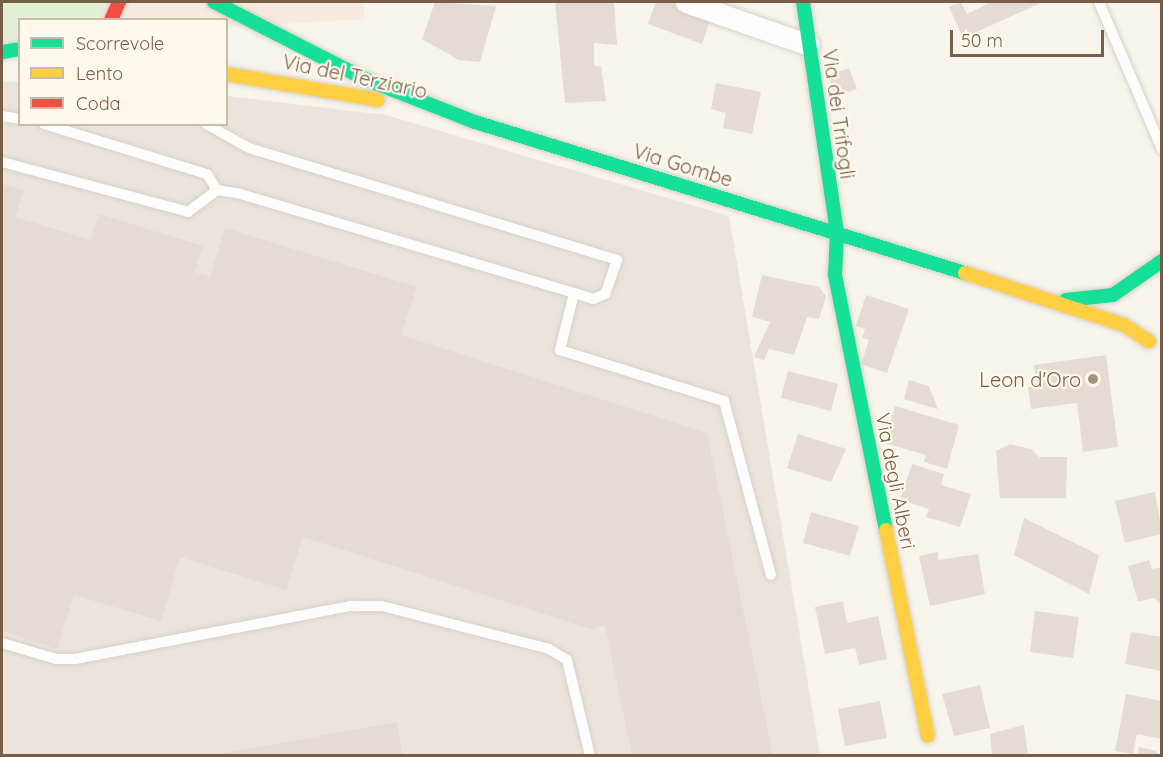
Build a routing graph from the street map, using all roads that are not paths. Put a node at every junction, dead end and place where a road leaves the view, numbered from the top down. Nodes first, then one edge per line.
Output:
1 (119, 2) edge
2 (214, 2) edge
3 (686, 2) edge
4 (803, 2) edge
5 (1099, 2) edge
6 (112, 18) edge
7 (809, 45) junction
8 (18, 49) edge
9 (2, 52) edge
10 (2, 59) edge
11 (18, 60) edge
12 (228, 74) edge
13 (2, 116) edge
14 (18, 119) edge
15 (475, 122) junction
16 (51, 126) edge
17 (210, 126) edge
18 (1161, 148) edge
19 (2, 162) edge
20 (217, 190) junction
21 (837, 233) junction
22 (1161, 261) edge
23 (574, 293) junction
24 (1142, 297) dead end
25 (1050, 299) junction
26 (1141, 315) dead end
27 (1149, 341) junction
28 (1161, 356) edge
29 (771, 574) dead end
30 (2, 642) edge
31 (928, 736) dead end
32 (590, 756) edge

1 - 6 main road
2 - 15 main road, Via Gombe
3 - 7 street
4 - 7 main road, Via dei Trifogli
5 - 18 lane
7 - 21 main road, Via dei Trifogli
8 - 9 main road
10 - 11 main road
12 - 15 main road, Via del Terziario
13 - 14 lane
15 - 21 main road, Via Gombe
16 - 20 lane
17 - 23 lane
19 - 20 lane
20 - 23 lane
21 - 25 main road, Via Gombe
21 - 31 main road, Via degli Alberi
22 - 24 main road
22 - 25 main road
23 - 29 lane
25 - 27 main road, Via Gombe
26 - 27 main road
27 - 28 main road
30 - 32 lane

